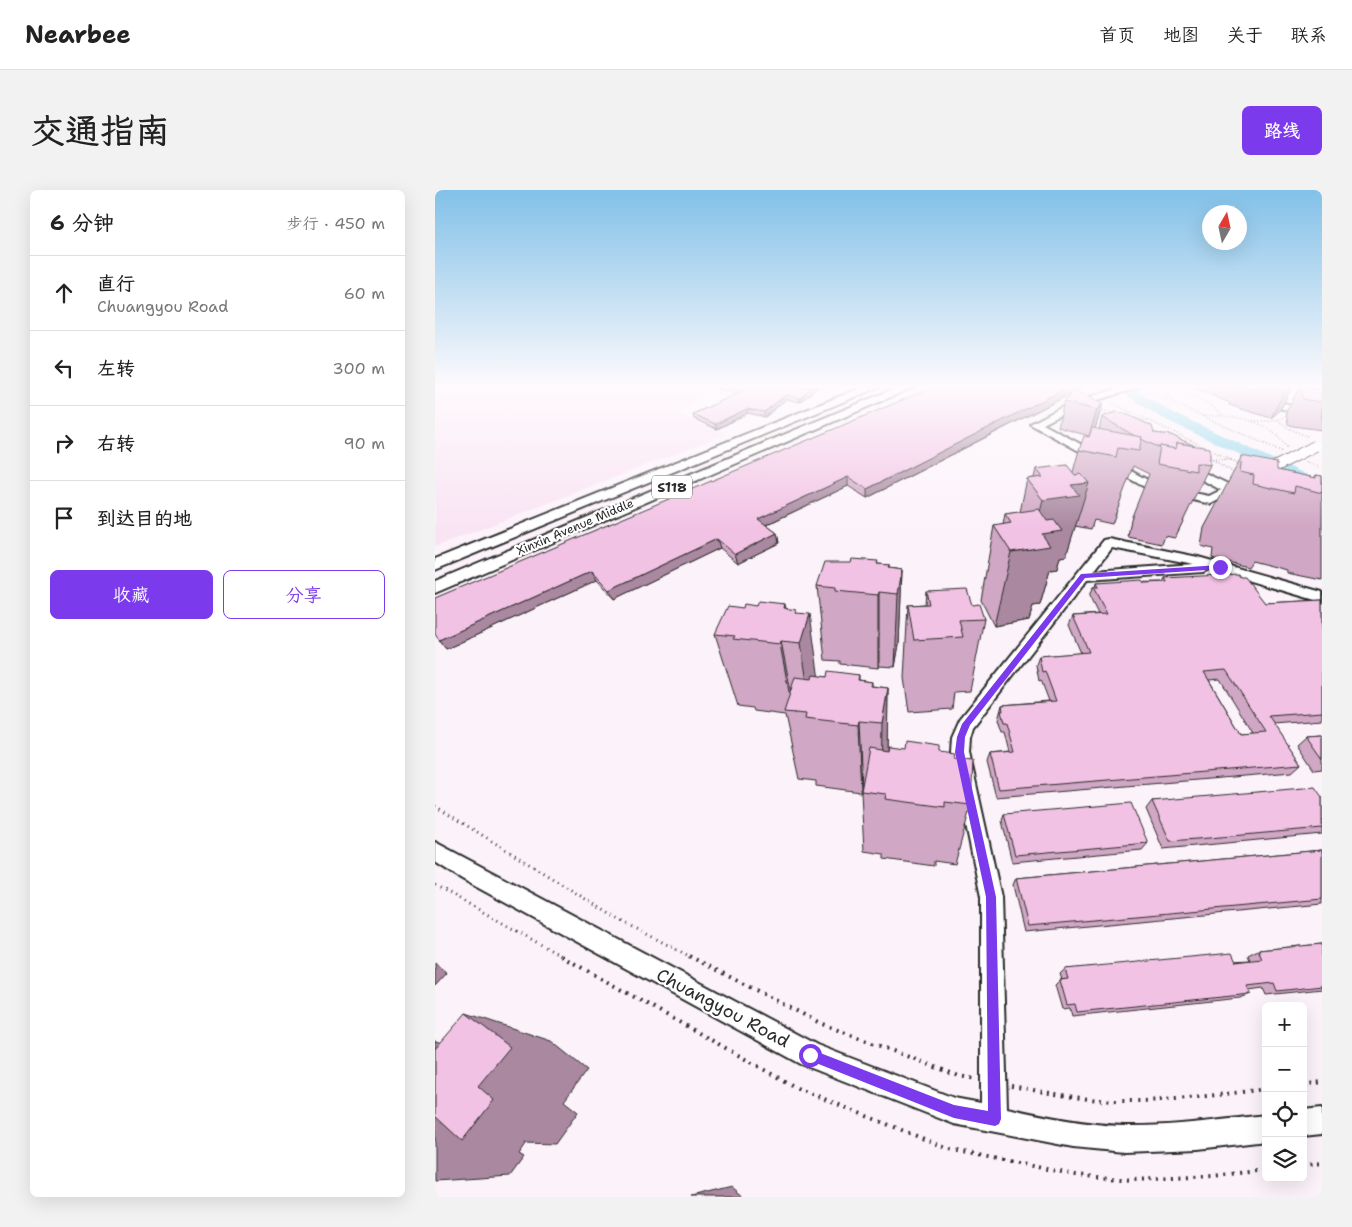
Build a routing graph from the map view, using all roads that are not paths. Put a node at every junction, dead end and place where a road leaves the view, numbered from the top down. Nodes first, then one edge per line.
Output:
1 (758, 434) edge
2 (798, 434) edge
3 (1054, 434) edge
4 (1316, 443) edge
5 (1179, 463) edge
6 (1233, 488) junction
7 (435, 565) edge
8 (1220, 567) junction
9 (1083, 576) junction
10 (435, 587) edge
11 (1322, 597) edge
12 (435, 851) edge
13 (995, 1119) junction
14 (1322, 1121) edge
15 (1307, 1123) edge
16 (1262, 1128) edge

1 - 7 main road, Xinxin Avenue Middle / S118
2 - 10 main road, Xinxin Avenue Middle / S118
3 - 6 street
4 - 6 street, bridge
5 - 6 street
8 - 9 street
8 - 9 street
8 - 11 street
9 - 13 street
12 - 13 street, Chuangyou Road
13 - 16 street, Chuangyou Road
14 - 15 street

